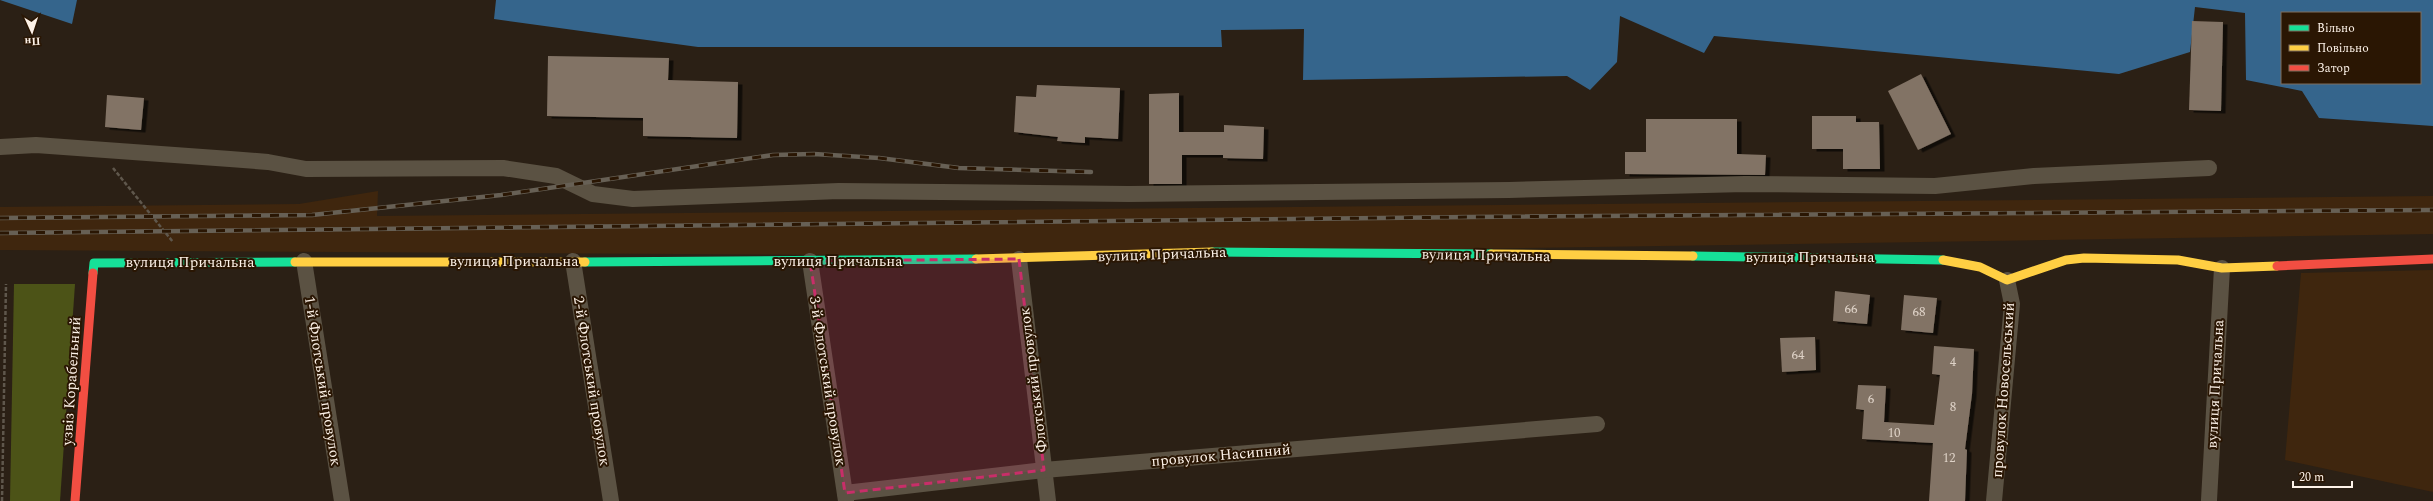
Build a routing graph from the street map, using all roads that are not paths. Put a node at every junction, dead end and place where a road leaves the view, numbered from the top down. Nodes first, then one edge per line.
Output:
1 (0, 147) edge
2 (2209, 168) dead end
3 (1019, 259) junction
4 (2433, 259) edge
5 (304, 261) junction
6 (573, 261) junction
7 (810, 261) junction
8 (94, 263) joint
9 (2222, 268) junction
10 (2007, 280) junction
11 (1597, 424) dead end
12 (1044, 470) junction
13 (846, 497) edge
14 (2209, 500) dead end
15 (75, 501) edge
16 (342, 501) edge
17 (611, 501) edge
18 (1048, 501) edge
19 (1994, 501) edge

1 - 2 street
3 - 7 street, вулиця Причальна
3 - 10 street, вулиця Причальна
3 - 12 street, Флотський провулок
4 - 9 street
5 - 6 street, вулиця Причальна
5 - 8 street, вулиця Причальна
5 - 16 street, 1-й Флотський провулок
6 - 7 street, вулиця Причальна
6 - 17 street, 2-й Флотський провулок
7 - 13 street, 3-й Флотський провулок
8 - 15 street, узвіз Корабельний
9 - 10 street
9 - 14 street, вулиця Причальна
10 - 19 street, провулок Новосельський
11 - 12 street, провулок Насипний
12 - 13 street, провулок Насипний
12 - 18 street, Флотський провулок

